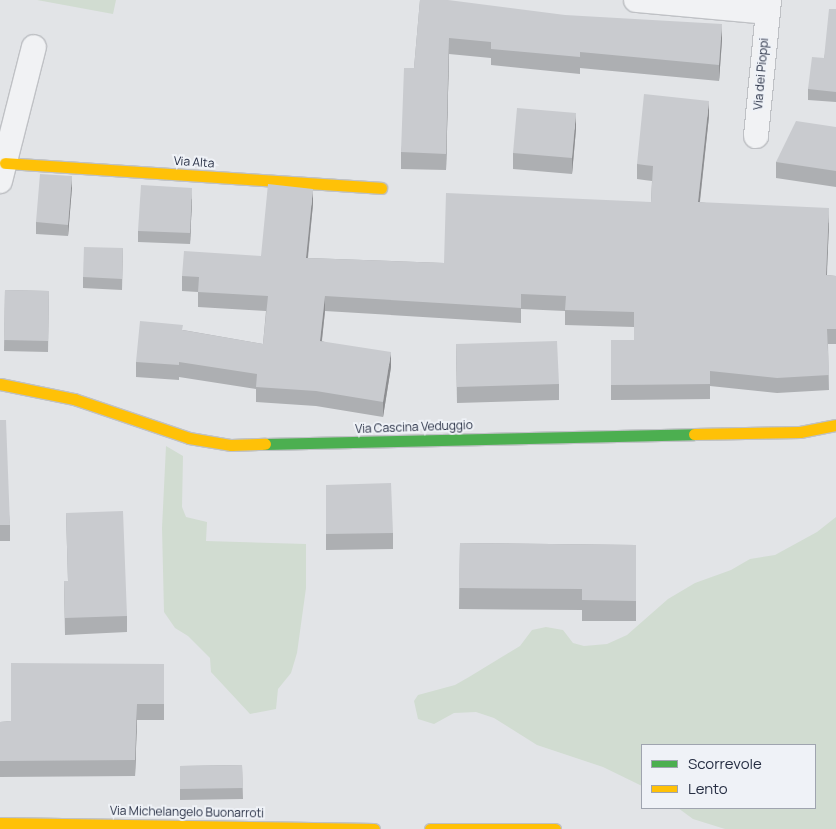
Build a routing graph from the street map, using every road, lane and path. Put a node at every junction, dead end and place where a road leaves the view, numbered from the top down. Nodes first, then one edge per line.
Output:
1 (636, 0) edge
2 (768, 6) edge
3 (34, 47) dead end
4 (756, 136) dead end
5 (2, 172) edge
6 (381, 188) dead end
7 (0, 384) edge
8 (836, 425) edge
9 (0, 823) edge
10 (374, 829) edge
11 (430, 829) edge
12 (555, 829) edge

1 - 2 street, Via dei Pioppi
2 - 4 street, Via dei Pioppi
3 - 5 street
5 - 6 street, Via Alta
7 - 8 street, Via Cascina Veduggio
9 - 10 street, Via Michelangelo Buonarroti
11 - 12 street

